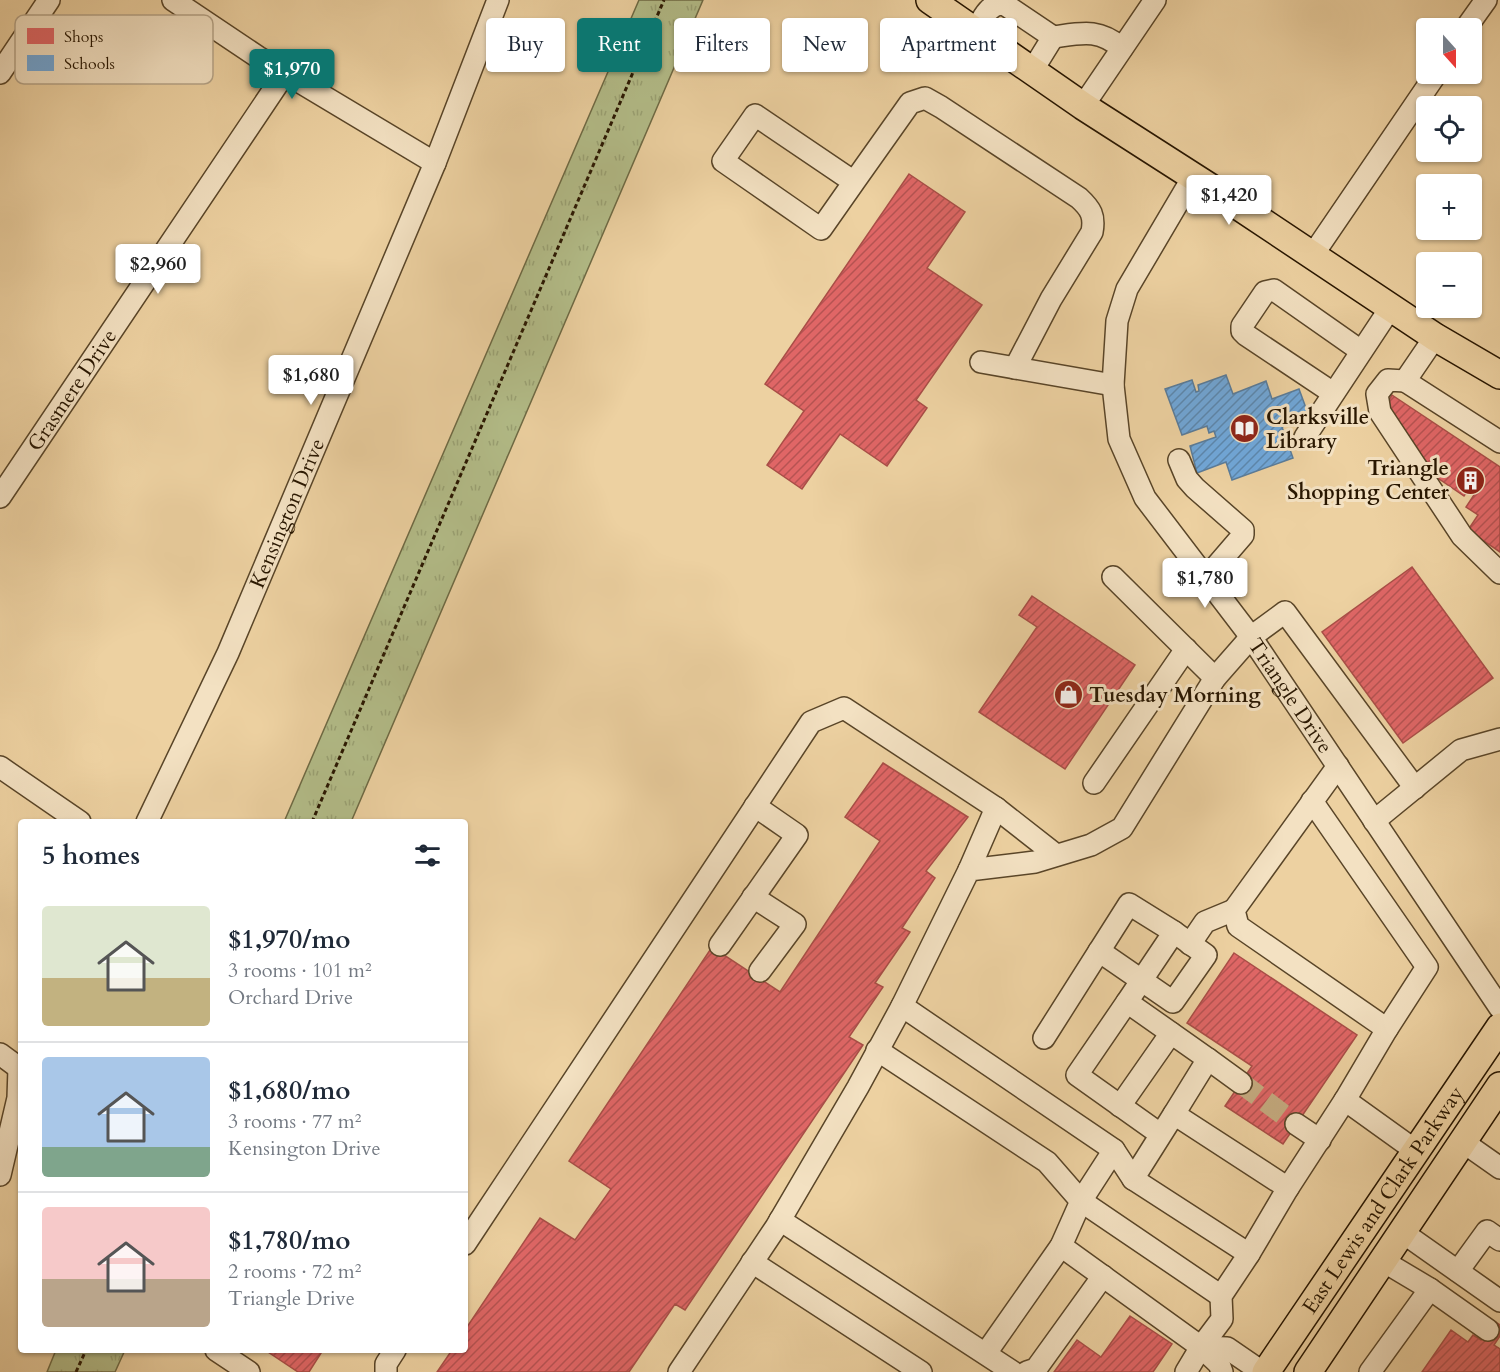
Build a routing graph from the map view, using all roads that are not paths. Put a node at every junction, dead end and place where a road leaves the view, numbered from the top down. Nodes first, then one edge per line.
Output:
1 (49, 0) edge
2 (173, 0) edge
3 (498, 0) edge
4 (1155, 0) edge
5 (1486, 0) edge
6 (948, 5) edge
7 (39, 15) edge
8 (196, 15) edge
9 (961, 18) edge
10 (984, 18) edge
11 (1473, 18) edge
12 (213, 26) edge
13 (1053, 37) junction
14 (1122, 48) junction
15 (15, 51) edge
16 (1017, 61) edge
17 (1032, 71) junction
18 (0, 73) edge
19 (285, 73) junction
20 (1429, 84) edge
21 (1083, 106) junction
22 (435, 163) junction
23 (1193, 177) junction
24 (854, 182) junction
25 (1312, 256) junction
26 (1390, 308) junction
27 (1435, 337) junction
28 (1361, 351) junction
29 (981, 362) dead end
30 (1015, 368) junction
31 (1500, 375) edge
32 (1405, 381) junction
33 (1113, 385) junction
34 (1333, 393) junction
35 (1305, 437) dead end
36 (1500, 442) edge
37 (1179, 460) dead end
38 (0, 497) edge
39 (1500, 573) edge
40 (1113, 577) dead end
41 (1206, 578) junction
42 (1251, 637) junction
43 (1186, 649) junction
44 (1215, 678) junction
45 (1500, 739) edge
46 (1338, 766) junction
47 (0, 767) edge
48 (1094, 783) dead end
49 (1415, 788) junction
50 (1312, 801) junction
51 (755, 806) junction
52 (996, 808) junction
53 (76, 819) edge
54 (148, 819) edge
55 (1374, 821) junction
56 (1056, 855) junction
57 (969, 870) junction
58 (753, 897) junction
59 (1234, 910) junction
60 (1182, 938) junction
61 (720, 945) dead end
62 (1099, 951) junction
63 (760, 971) dead end
64 (1142, 981) junction
65 (1127, 1002) junction
66 (902, 1006) junction
67 (1500, 1008) edge
68 (1500, 1027) edge
69 (1387, 1029) junction
70 (1171, 1033) junction
71 (1044, 1038) dead end
72 (877, 1050) junction
73 (0, 1054) edge
74 (1208, 1059) junction
75 (18, 1066) edge
76 (1240, 1083) tunnel mouth
77 (1499, 1090) edge
78 (18, 1098) edge
79 (1345, 1100) junction
80 (1120, 1106) junction
81 (1174, 1114) junction
82 (1296, 1124) tunnel mouth
83 (1160, 1134) junction
84 (1320, 1140) junction
85 (1462, 1142) junction
86 (1114, 1149) junction
87 (1416, 1151) junction
88 (1500, 1168) edge
89 (0, 1175) edge
90 (1133, 1179) junction
91 (1288, 1188) junction
92 (1081, 1201) junction
93 (780, 1220) junction
94 (1402, 1232) junction
95 (468, 1239) edge
96 (1500, 1240) edge
97 (1061, 1246) junction
98 (1249, 1254) junction
99 (1383, 1261) junction
100 (752, 1262) junction
101 (1458, 1271) junction
102 (1103, 1276) junction
103 (1430, 1289) junction
104 (1221, 1296) junction
105 (1500, 1301) edge
106 (1496, 1335) edge
107 (1201, 1347) junction
108 (220, 1353) edge
109 (393, 1353) edge
110 (986, 1353) junction
111 (249, 1372) edge
112 (386, 1372) edge
113 (679, 1372) edge
114 (921, 1372) edge
115 (1013, 1372) edge
116 (1028, 1372) edge
117 (1186, 1372) edge
118 (1222, 1372) edge
119 (1264, 1372) edge
120 (1308, 1372) edge
121 (1370, 1372) edge

1 - 7 street
2 - 8 street
3 - 22 street, Kensington Drive
4 - 14 street
5 - 11 street
6 - 9 main road
10 - 13 street
12 - 19 street
13 - 14 street
13 - 17 street
14 - 21 street
15 - 18 street
16 - 17 main road
17 - 21 main road
19 - 22 street
19 - 38 street, Grasmere Drive
20 - 25 street
21 - 23 main road
22 - 54 street, Kensington Drive
23 - 25 main road
23 - 33 street, Triangle Drive
24 - 24 street
24 - 30 street
25 - 26 main road
26 - 27 main road
26 - 28 street
27 - 31 main road
27 - 32 street
28 - 34 street
28 - 34 street
29 - 30 street
30 - 33 street
32 - 36 street
32 - 39 street
33 - 41 street, Triangle Drive
34 - 35 street
37 - 41 street
40 - 43 street
41 - 42 street, Triangle Drive
42 - 44 street
42 - 46 street, Triangle Drive
42 - 49 street
43 - 44 street
43 - 48 street
44 - 56 street
45 - 49 street
46 - 50 street
46 - 55 street, Triangle Drive
47 - 53 street
49 - 55 street
50 - 59 street
50 - 69 street
51 - 52 street
51 - 58 street
51 - 95 street
52 - 56 street
52 - 57 street
55 - 67 street, Triangle Drive
56 - 57 street
57 - 66 street
58 - 61 street
58 - 63 street
59 - 60 street
59 - 69 street
60 - 62 street
60 - 64 street
60 - 64 street
62 - 64 street
62 - 71 street
64 - 65 street
65 - 70 street
65 - 80 street
66 - 72 street
66 - 86 street
68 - 87 main road, East Lewis and Clark Parkway
69 - 79 street
70 - 74 street
70 - 80 street
72 - 92 street
72 - 93 street
73 - 75 street
74 - 76 street
74 - 81 street
77 - 85 main road, East Lewis and Clark Parkway
78 - 89 street
79 - 84 street
79 - 87 street
80 - 83 street
81 - 83 street
81 - 91 street
82 - 84 street
83 - 90 street
84 - 91 street
85 - 88 street
85 - 94 main road, East Lewis and Clark Parkway
86 - 90 street
86 - 92 street
87 - 119 main road, East Lewis and Clark Parkway
90 - 98 street
91 - 98 street
92 - 97 street
92 - 104 street
93 - 100 street
93 - 110 street
94 - 99 main road, East Lewis and Clark Parkway
94 - 101 street
96 - 101 street
97 - 102 street
97 - 110 street
98 - 104 street
99 - 103 street
99 - 120 main road, East Lewis and Clark Parkway
100 - 113 street
100 - 114 street
101 - 105 street
102 - 107 street
102 - 116 street
103 - 106 street
103 - 121 street
104 - 107 street
107 - 117 street
107 - 118 street
107 - 119 street
108 - 111 street
109 - 112 street
110 - 115 street

